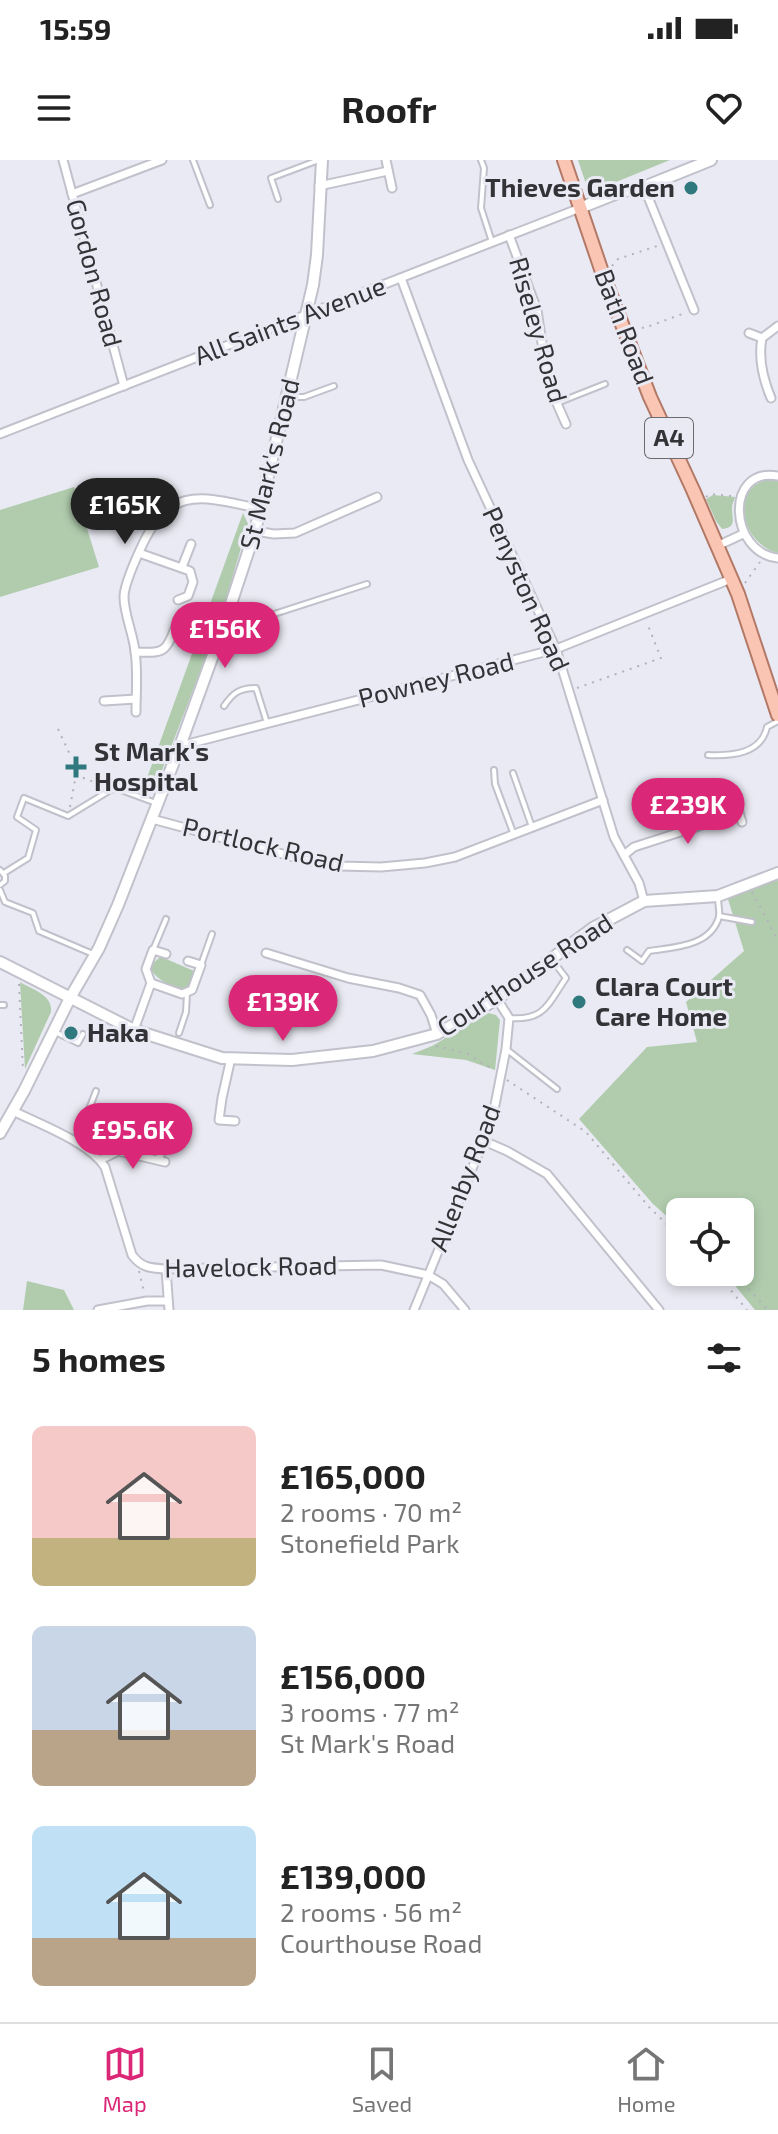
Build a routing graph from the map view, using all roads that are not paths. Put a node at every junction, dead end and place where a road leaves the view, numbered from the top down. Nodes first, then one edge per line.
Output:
1 (63, 160) edge
2 (162, 160) edge
3 (193, 160) edge
4 (320, 160) edge
5 (386, 160) edge
6 (481, 160) edge
7 (564, 160) edge
8 (711, 160) edge
9 (388, 171) junction
10 (319, 186) junction
11 (644, 187) junction
12 (392, 188) dead end
13 (72, 194) junction
14 (278, 199) dead end
15 (210, 205) dead end
16 (580, 208) junction
17 (509, 235) junction
18 (492, 242) junction
19 (401, 278) junction
20 (694, 310) road end
21 (306, 315) junction
22 (778, 326) edge
23 (749, 333) dead end
24 (762, 338) junction
25 (605, 384) dead end
26 (124, 386) junction
27 (334, 386) dead end
28 (287, 397) junction
29 (771, 398) dead end
30 (557, 403) junction
31 (566, 424) dead end
32 (0, 434) edge
33 (778, 476) edge
34 (377, 497) dead end
35 (261, 509) junction
36 (255, 531) junction
37 (743, 534) junction
38 (191, 544) dead end
39 (717, 546) junction
40 (139, 553) junction
41 (778, 558) edge
42 (182, 567) junction
43 (731, 579) junction
44 (367, 584) dead end
45 (178, 600) dead end
46 (266, 617) junction
47 (225, 622) junction
48 (176, 626) dead end
49 (256, 645) dead end
50 (556, 649) junction
51 (135, 652) junction
52 (136, 699) junction
53 (104, 701) dead end
54 (224, 706) dead end
55 (136, 712) dead end
56 (778, 713) edge
57 (267, 723) junction
58 (180, 746) junction
59 (708, 755) dead end
60 (494, 770) dead end
61 (513, 773) dead end
62 (603, 800) junction
63 (736, 803) dead end
64 (158, 804) junction
65 (152, 819) junction
66 (532, 827) junction
67 (514, 835) junction
68 (624, 855) junction
69 (2, 871) edge
70 (778, 873) edge
71 (0, 887) edge
72 (718, 896) junction
73 (644, 901) junction
74 (719, 916) junction
75 (166, 919) dead end
76 (752, 922) dead end
77 (212, 934) dead end
78 (153, 950) junction
79 (627, 950) dead end
80 (266, 953) dead end
81 (96, 954) junction
82 (166, 954) dead end
83 (552, 959) junction
84 (188, 961) dead end
85 (0, 962) edge
86 (201, 965) junction
87 (151, 983) junction
88 (187, 993) junction
89 (70, 998) junction
90 (497, 999) junction
91 (509, 1018) junction
92 (134, 1030) junction
93 (53, 1031) junction
94 (179, 1033) dead end
95 (83, 1034) dead end
96 (437, 1034) junction
97 (506, 1049) junction
98 (231, 1058) junction
99 (557, 1089) dead end
100 (96, 1091) dead end
101 (13, 1111) junction
102 (235, 1121) dead end
103 (0, 1131) edge
104 (172, 1139) dead end
105 (484, 1141) junction
106 (76, 1143) junction
107 (100, 1160) junction
108 (166, 1269) junction
109 (428, 1275) junction
110 (168, 1306) edge
111 (98, 1310) edge
112 (414, 1310) edge
113 (465, 1310) edge
114 (659, 1310) edge

1 - 13 street, Gordon Road
2 - 13 street
3 - 15 lane
4 - 10 street, St Mark's Road
4 - 14 lane
5 - 9 street
6 - 18 lane
7 - 16 main road, Bath Road / A4
8 - 11 street
9 - 10 street
9 - 12 street
10 - 21 street, St Mark's Road
11 - 16 street
11 - 20 street
13 - 26 street, Gordon Road
16 - 17 street, All Saints Avenue
16 - 39 main road, Bath Road / A4
17 - 18 street, All Saints Avenue
17 - 30 street, Riseley Road
18 - 19 street, All Saints Avenue
19 - 21 street, All Saints Avenue
19 - 50 street, Penyston Road
21 - 26 street, All Saints Avenue
21 - 28 street, St Mark's Road
22 - 24 street
23 - 24 street
24 - 29 street
25 - 30 lane
26 - 32 street, All Saints Avenue
27 - 28 lane
28 - 35 street, St Mark's Road
30 - 31 street, Riseley Road
33 - 37 street
34 - 36 street
35 - 36 street, St Mark's Road
35 - 40 street
36 - 47 street, St Mark's Road
37 - 39 street
37 - 41 street
38 - 42 street
39 - 43 main road, Bath Road / A4
40 - 42 street
40 - 51 street
42 - 45 street
43 - 50 street, Powney Road
43 - 56 main road, Bath Road / A4
44 - 46 lane
46 - 47 lane
46 - 49 lane
47 - 58 street, St Mark's Road
48 - 51 street
50 - 57 street, Powney Road
50 - 62 street, Penyston Road
51 - 52 street
52 - 53 street
52 - 55 street
54 - 57 lane
56 - 59 lane
57 - 58 street, Powney Road
58 - 64 street, St Mark's Road
60 - 67 lane
61 - 66 lane
62 - 66 street, Portlock Road
62 - 68 street, Penyston Road
63 - 68 street
64 - 65 street, St Mark's Road
64 - 69 lane
65 - 67 street, Portlock Road
65 - 81 street, St Mark's Road
66 - 67 street, Portlock Road
68 - 73 street, Penyston Road
69 - 71 lane
70 - 72 street, Courthouse Road
71 - 81 lane
72 - 73 street, Courthouse Road
72 - 74 lane
73 - 83 street, Courthouse Road
74 - 76 lane
74 - 79 lane
75 - 78 lane
77 - 86 lane
78 - 82 street
78 - 87 street
80 - 96 street
81 - 89 street, St Mark's Road
83 - 90 street, Courthouse Road
83 - 91 lane
84 - 86 street
85 - 89 street, Courthouse Road
86 - 88 street
87 - 88 street
87 - 92 street
88 - 94 lane
89 - 92 street, Courthouse Road
89 - 93 street, St Mark's Road
90 - 91 street
90 - 96 street, Courthouse Road
91 - 97 street, Allenby Road
92 - 98 street, Courthouse Road
93 - 95 lane
93 - 101 street, St Mark's Road
96 - 98 street, Courthouse Road
97 - 99 lane
97 - 105 street, Allenby Road
98 - 102 street
100 - 106 lane
101 - 103 street, St Mark's Road
101 - 106 street
104 - 107 street
105 - 109 street, Allenby Road
105 - 114 street
106 - 107 street
107 - 108 street, Havelock Road
108 - 109 street, Havelock Road
108 - 110 street
109 - 112 street, Allenby Road
109 - 113 street
110 - 111 street

